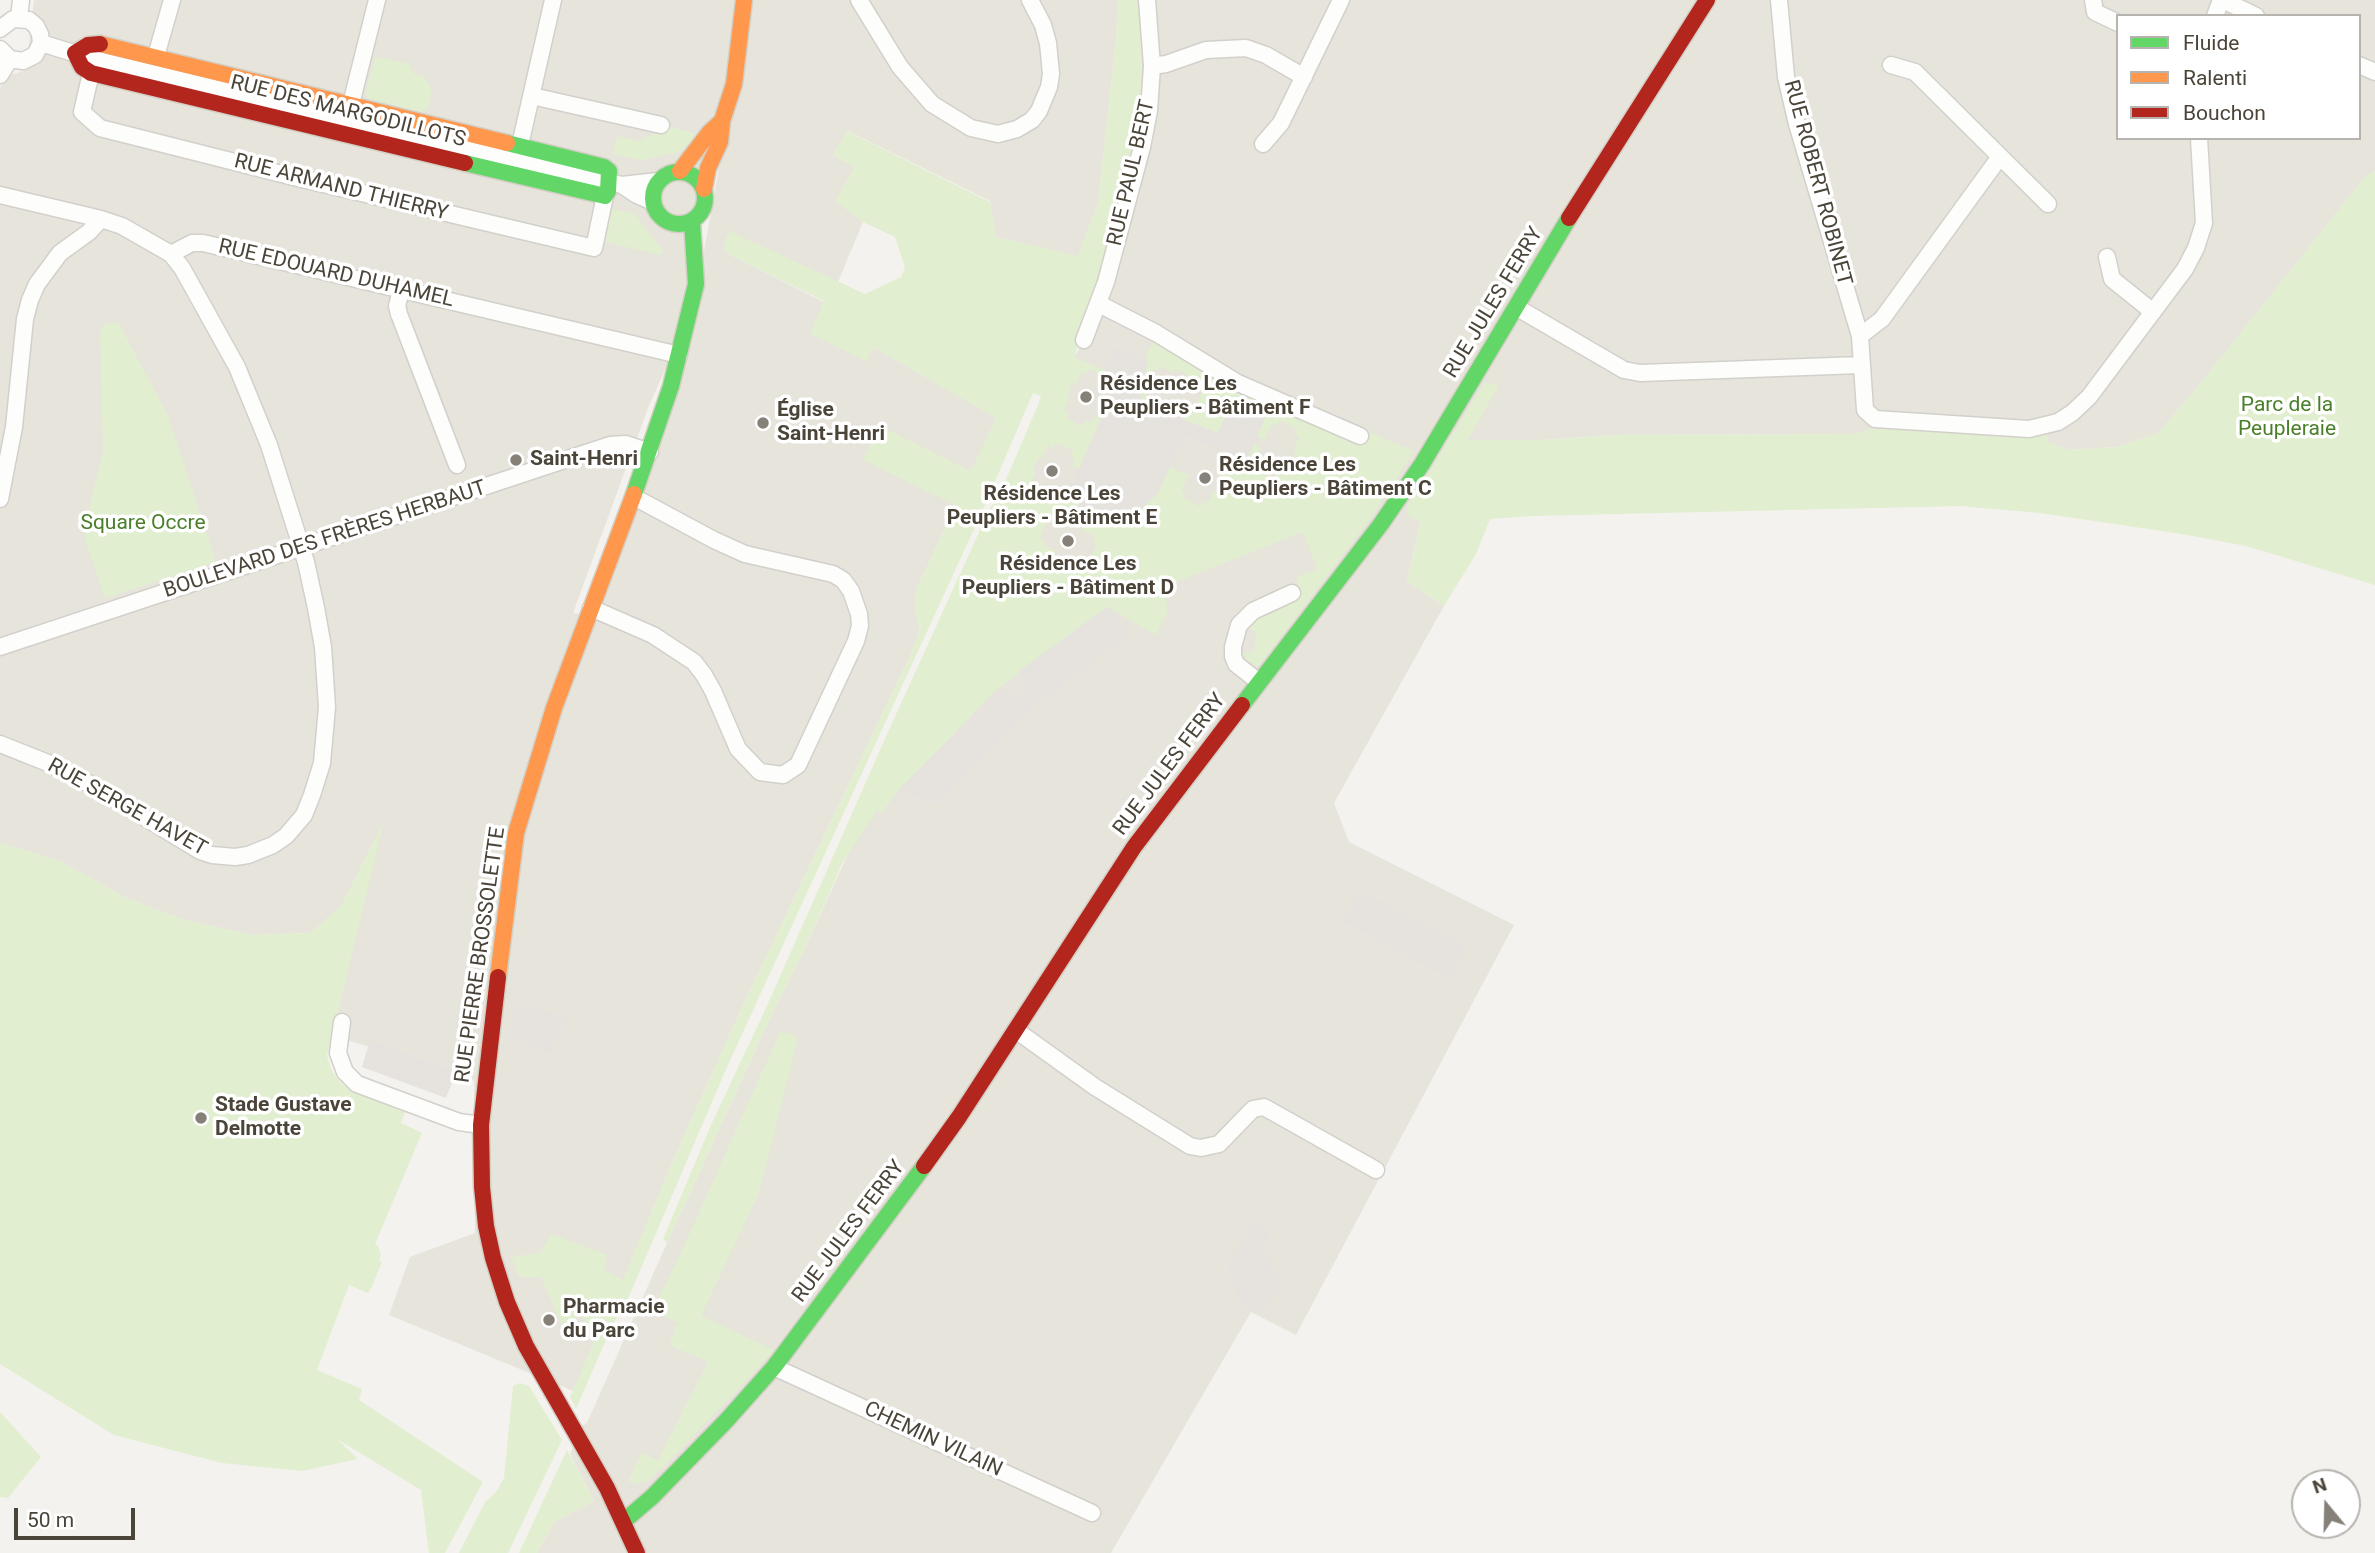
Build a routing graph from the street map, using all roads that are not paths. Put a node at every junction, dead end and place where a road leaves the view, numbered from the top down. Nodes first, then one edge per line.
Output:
1 (21, 0) edge
2 (172, 0) edge
3 (377, 0) edge
4 (553, 0) edge
5 (744, 0) edge
6 (859, 0) edge
7 (1030, 0) edge
8 (1147, 0) edge
9 (1341, 0) edge
10 (1707, 0) edge
11 (1779, 0) edge
12 (2093, 0) edge
13 (2222, 0) edge
14 (2252, 14) edge
15 (19, 18) junction
16 (2116, 22) edge
17 (1, 30) edge
18 (41, 43) junction
19 (75, 53) junction
20 (5, 54) edge
21 (156, 56) junction
22 (1891, 65) dead end
23 (1152, 66) junction
24 (91, 73) junction
25 (0, 75) edge
26 (1304, 77) junction
27 (532, 96) junction
28 (351, 104) junction
29 (722, 121) junction
30 (661, 125) dead end
31 (2199, 140) edge
32 (1263, 144) dead end
33 (520, 145) junction
34 (1999, 158) junction
35 (680, 171) junction
36 (658, 181) junction
37 (612, 187) junction
38 (704, 189) junction
39 (0, 195) edge
40 (653, 202) junction
41 (2048, 204) dead end
42 (101, 219) junction
43 (692, 220) junction
44 (672, 223) junction
45 (171, 254) junction
46 (2107, 257) dead end
47 (694, 264) junction
48 (401, 290) junction
49 (1099, 304) junction
50 (1516, 307) junction
51 (2153, 312) junction
52 (1860, 336) junction
53 (1084, 341) dead end
54 (679, 355) junction
55 (1861, 365) junction
56 (1360, 436) dead end
57 (650, 452) junction
58 (457, 465) dead end
59 (634, 497) junction
60 (0, 499) edge
61 (301, 547) junction
62 (1292, 593) dead end
63 (591, 608) junction
64 (0, 648) edge
65 (1258, 682) junction
66 (0, 744) edge
67 (342, 1022) dead end
68 (1017, 1031) junction
69 (481, 1125) junction
70 (1376, 1170) dead end
71 (774, 1367) junction
72 (1092, 1513) dead end
73 (624, 1521) junction
74 (637, 1553) edge

1 - 15 street
2 - 21 street
3 - 28 street
4 - 27 street
5 - 29 street
6 - 7 street
8 - 23 street, RUE PAUL BERT
9 - 26 street
10 - 50 street, RUE JULES FERRY
11 - 52 street, RUE ROBERT ROBINET
12 - 16 street
13 - 14 street
15 - 17 street
15 - 18 street
18 - 19 street, RUE DES MARGODILLOTS
18 - 20 street
19 - 21 street, RUE DES MARGODILLOTS
19 - 24 street
19 - 37 street, RUE DES MARGODILLOTS
20 - 25 street
21 - 28 street, RUE DES MARGODILLOTS
22 - 34 street
23 - 26 street
23 - 49 street, RUE PAUL BERT
24 - 37 street, RUE DES MARGODILLOTS
24 - 37 street, RUE ARMAND THIERRY
26 - 32 street
27 - 30 street
27 - 33 street
28 - 33 street, RUE DES MARGODILLOTS
29 - 35 street
29 - 38 street
31 - 51 street, RUE ROBERT ROBINET
33 - 37 street, RUE DES MARGODILLOTS
34 - 41 street
34 - 52 street
35 - 36 street
35 - 38 street
36 - 37 street, RUE DES MARGODILLOTS
36 - 40 street
37 - 40 street, RUE DES MARGODILLOTS
38 - 43 street
39 - 42 street
40 - 44 street
42 - 45 street
42 - 60 street
43 - 44 street
43 - 47 street, RUE PIERRE BROSSOLETTE
44 - 47 street
45 - 48 street, RUE EDOUARD DUHAMEL
45 - 61 street, RUE SERGE HAVET
46 - 51 street
47 - 54 street, RUE PIERRE BROSSOLETTE
48 - 54 street, RUE EDOUARD DUHAMEL
48 - 58 street
49 - 53 street, RUE PAUL BERT
49 - 56 street
50 - 55 street
50 - 65 street, RUE JULES FERRY
51 - 55 street, RUE ROBERT ROBINET
52 - 55 street, RUE ROBERT ROBINET
54 - 57 street, RUE PIERRE BROSSOLETTE
57 - 59 street, RUE PIERRE BROSSOLETTE
57 - 61 street, BOULEVARD DES FRÈRES HERBAUT
59 - 63 street, RUE PIERRE BROSSOLETTE
59 - 63 street
61 - 64 street, BOULEVARD DES FRÈRES HERBAUT
61 - 66 street, RUE SERGE HAVET
62 - 65 street
63 - 69 street, RUE PIERRE BROSSOLETTE
65 - 68 street, RUE JULES FERRY
67 - 69 street
68 - 70 street
68 - 71 street, RUE JULES FERRY
69 - 73 street, RUE PIERRE BROSSOLETTE
71 - 72 street, CHEMIN VILAIN
71 - 73 street, RUE JULES FERRY
73 - 74 street, RUE PIERRE BROSSOLETTE

